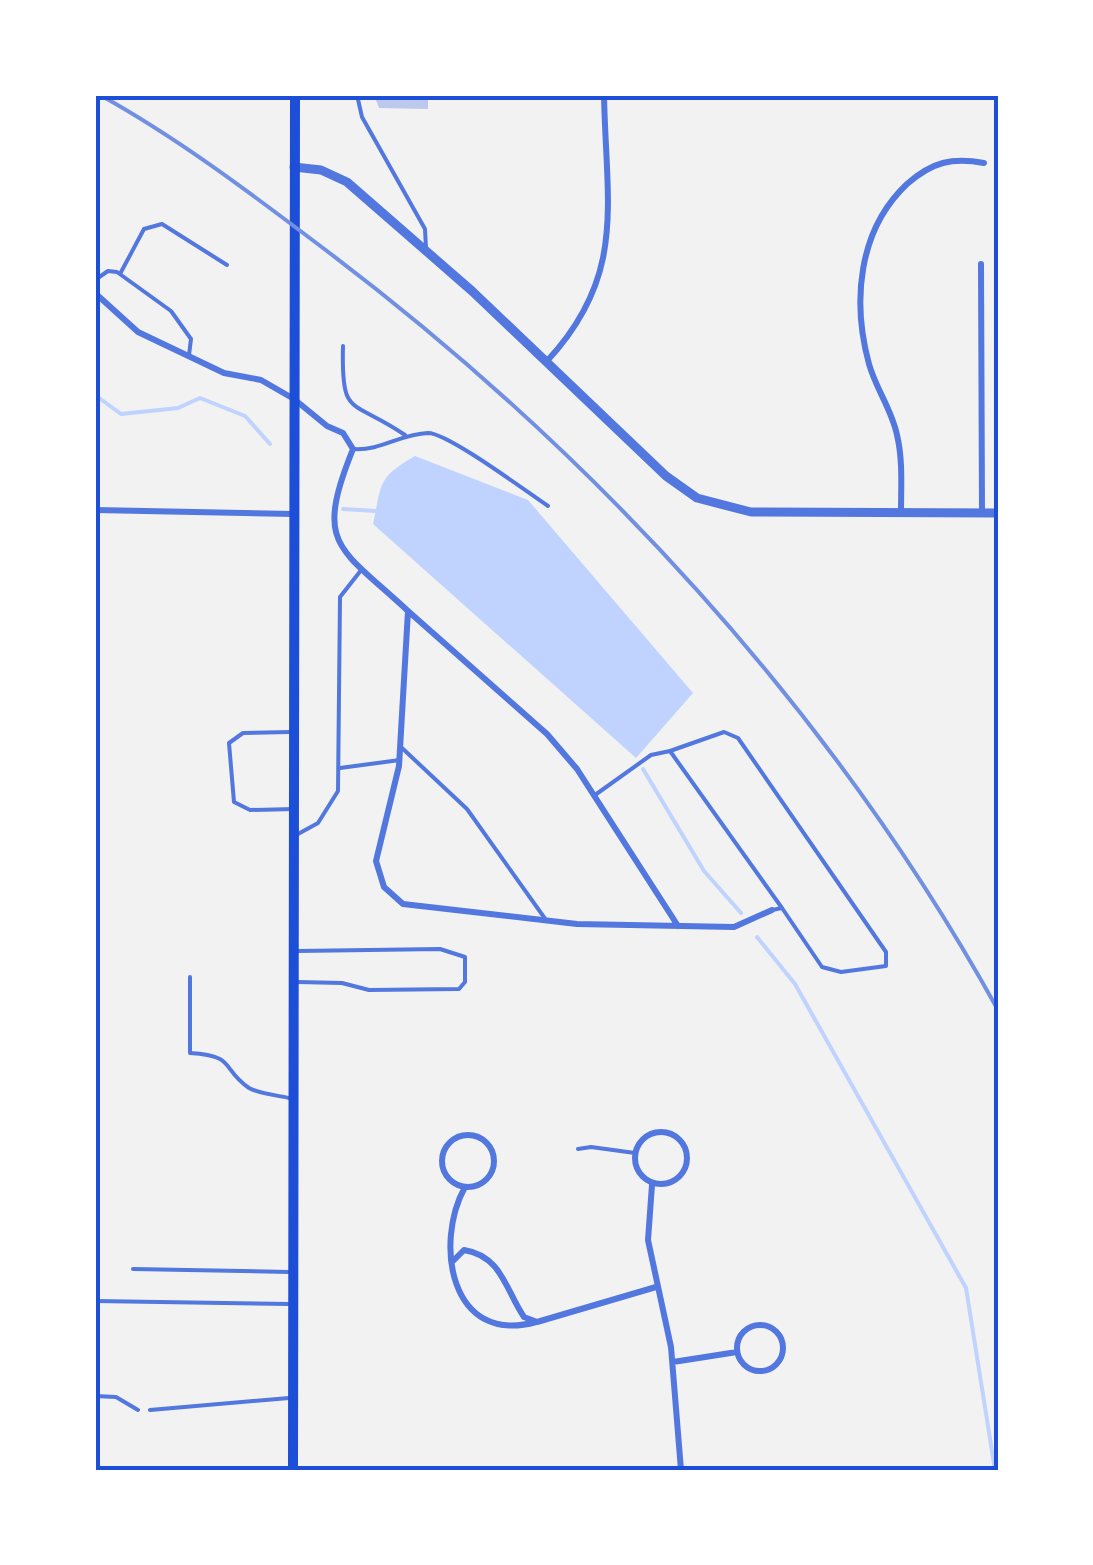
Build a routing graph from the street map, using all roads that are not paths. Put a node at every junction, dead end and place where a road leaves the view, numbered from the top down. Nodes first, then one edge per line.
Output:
1 (295, 95) edge
2 (356, 95) edge
3 (604, 95) edge
4 (984, 163) dead end
5 (294, 167) junction
6 (426, 251) junction
7 (980, 264) dead end
8 (227, 266) dead end
9 (120, 274) junction
10 (95, 280) edge
11 (95, 293) edge
12 (343, 346) dead end
13 (189, 356) junction
14 (547, 361) junction
15 (294, 399) junction
16 (405, 435) junction
17 (354, 449) junction
18 (548, 506) dead end
19 (95, 510) edge
20 (901, 512) junction
21 (998, 512) edge
22 (982, 513) junction
23 (294, 514) junction
24 (362, 569) junction
25 (408, 611) junction
26 (294, 732) junction
27 (401, 748) junction
28 (670, 750) junction
29 (400, 760) junction
30 (339, 768) junction
31 (594, 795) junction
32 (294, 809) junction
33 (294, 836) junction
34 (782, 908) junction
35 (772, 910) joint
36 (546, 920) junction
37 (678, 926) junction
38 (294, 951) junction
39 (190, 978) dead end
40 (294, 982) junction
41 (294, 1099) junction
42 (578, 1150) dead end
43 (635, 1154) junction
44 (652, 1185) junction
45 (465, 1187) junction
46 (452, 1262) junction
47 (133, 1269) dead end
48 (294, 1272) junction
49 (656, 1286) junction
50 (95, 1301) edge
51 (294, 1304) junction
52 (537, 1322) junction
53 (737, 1352) junction
54 (673, 1362) junction
55 (95, 1396) edge
56 (293, 1398) junction
57 (138, 1410) dead end
58 (150, 1410) dead end
59 (293, 1470) edge
60 (681, 1470) edge

1 - 5 main road
2 - 6 lane
3 - 14 street
4 - 20 street
5 - 6 street
5 - 15 main road
6 - 14 street
7 - 22 street
8 - 9 lane
9 - 10 lane
9 - 13 lane
11 - 13 street
12 - 16 lane
13 - 15 street
14 - 20 street
15 - 17 street
15 - 23 main road
16 - 17 lane
16 - 18 lane
17 - 24 street
19 - 23 street
20 - 22 street
21 - 22 street
23 - 26 main road
24 - 25 street
24 - 30 lane
25 - 27 street
25 - 31 street
26 - 32 main road
26 - 32 lane
27 - 29 street
27 - 36 lane
28 - 31 lane
28 - 34 lane
28 - 34 lane
29 - 30 lane
29 - 36 street
30 - 33 lane
31 - 37 street
32 - 33 main road
33 - 38 main road
34 - 35 lane
35 - 37 street
36 - 37 street
38 - 40 main road
38 - 40 lane
39 - 41 lane
40 - 41 main road
41 - 48 main road
42 - 43 lane
43 - 44 street
43 - 44 street
44 - 49 street
45 - 45 street
45 - 46 street
46 - 52 street
46 - 52 street
47 - 48 lane
48 - 51 main road
49 - 52 street
49 - 54 street
50 - 51 lane
51 - 56 main road
53 - 53 street
53 - 54 street
54 - 60 street
55 - 57 lane
56 - 58 lane
56 - 59 main road

